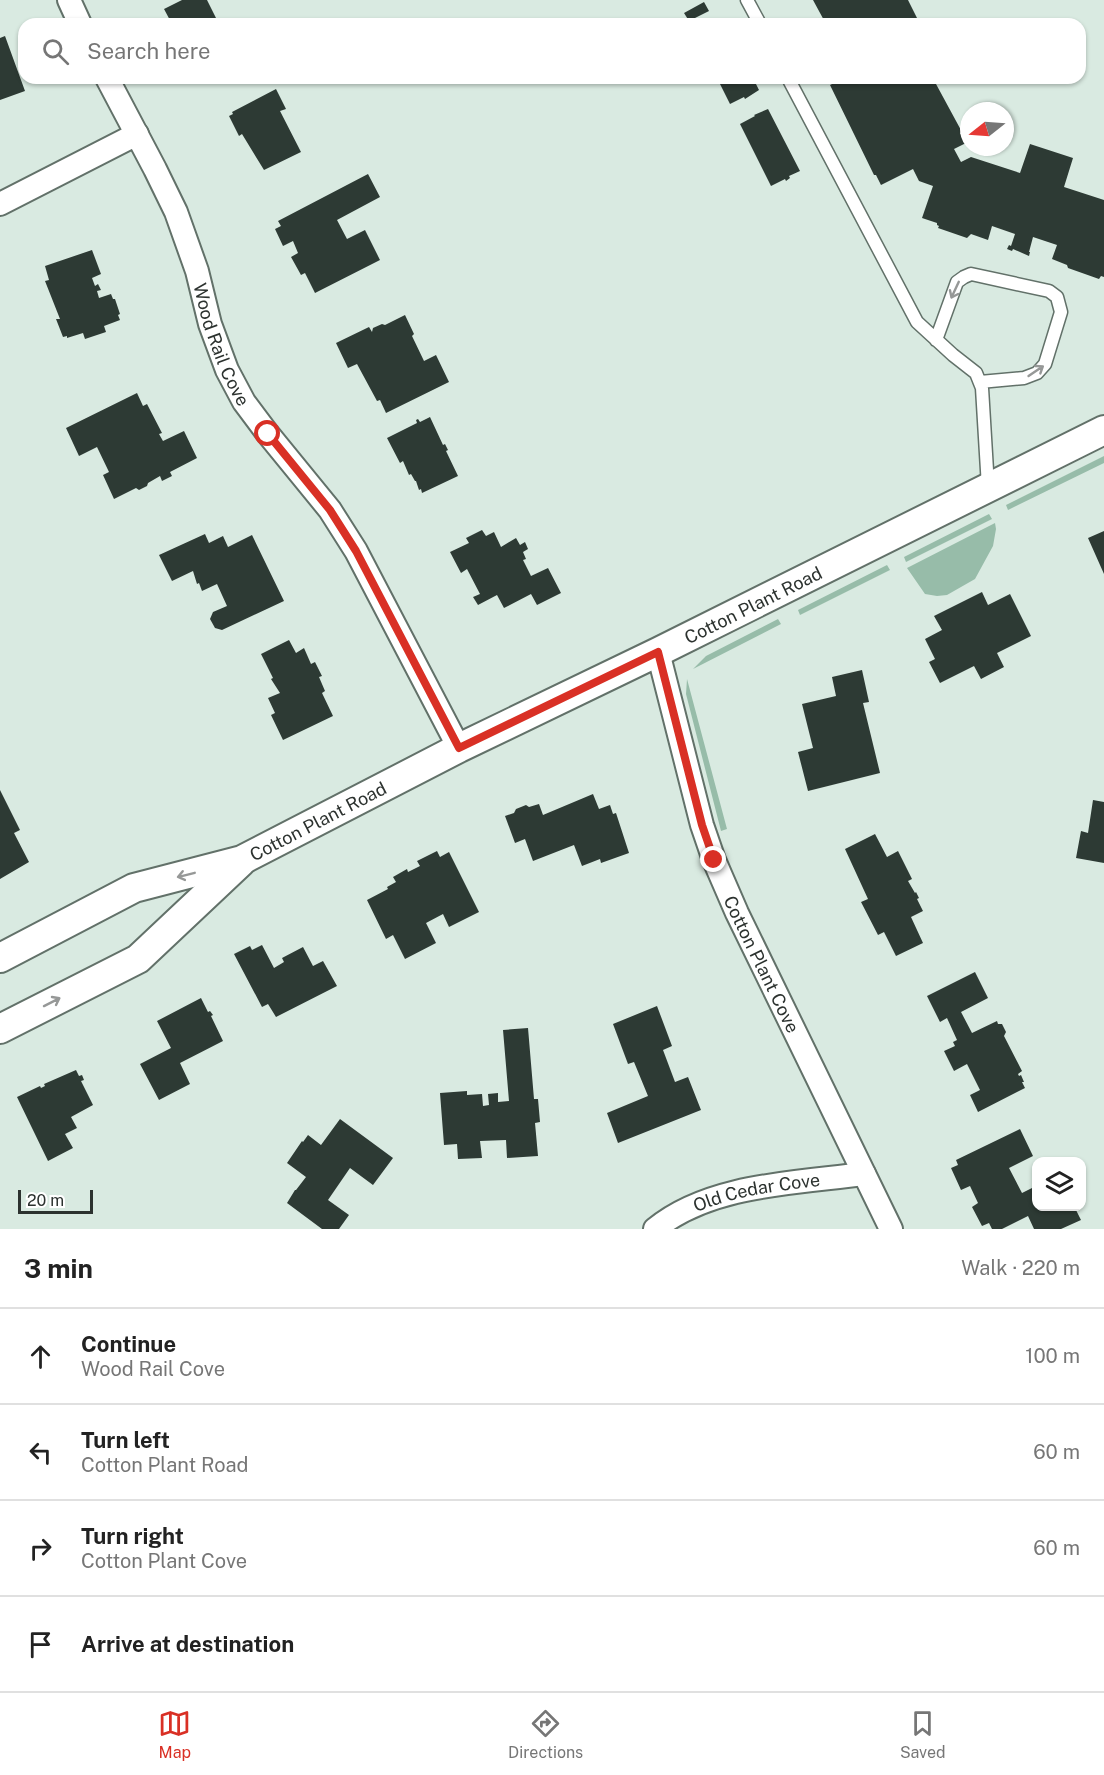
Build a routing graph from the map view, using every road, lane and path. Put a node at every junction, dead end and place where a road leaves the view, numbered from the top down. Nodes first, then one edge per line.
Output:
1 (69, 0) edge
2 (747, 0) edge
3 (77, 18) edge
4 (757, 18) edge
5 (110, 84) edge
6 (791, 84) edge
7 (137, 134) junction
8 (0, 204) edge
9 (936, 340) junction
10 (980, 382) junction
11 (1104, 430) edge
12 (988, 487) junction
13 (658, 652) junction
14 (459, 748) junction
15 (242, 860) junction
16 (0, 958) edge
17 (0, 1029) edge
18 (864, 1174) junction
19 (655, 1229) edge
20 (891, 1229) edge

1 - 3 street
2 - 4 lane
5 - 7 street, Wood Rail Cove
6 - 9 lane
7 - 8 street
7 - 14 street, Wood Rail Cove
9 - 10 lane
10 -> 9 lane
10 - 12 lane
11 - 12 street, Cotton Plant Road
12 - 13 street, Cotton Plant Road
13 - 14 street, Cotton Plant Road
13 - 18 street, Cotton Plant Cove
14 - 15 street, Cotton Plant Road
15 -> 16 street, Cotton Plant Road
17 -> 15 street, Cotton Plant Road
18 - 19 street, Old Cedar Cove
18 - 20 street, Cotton Plant Cove

